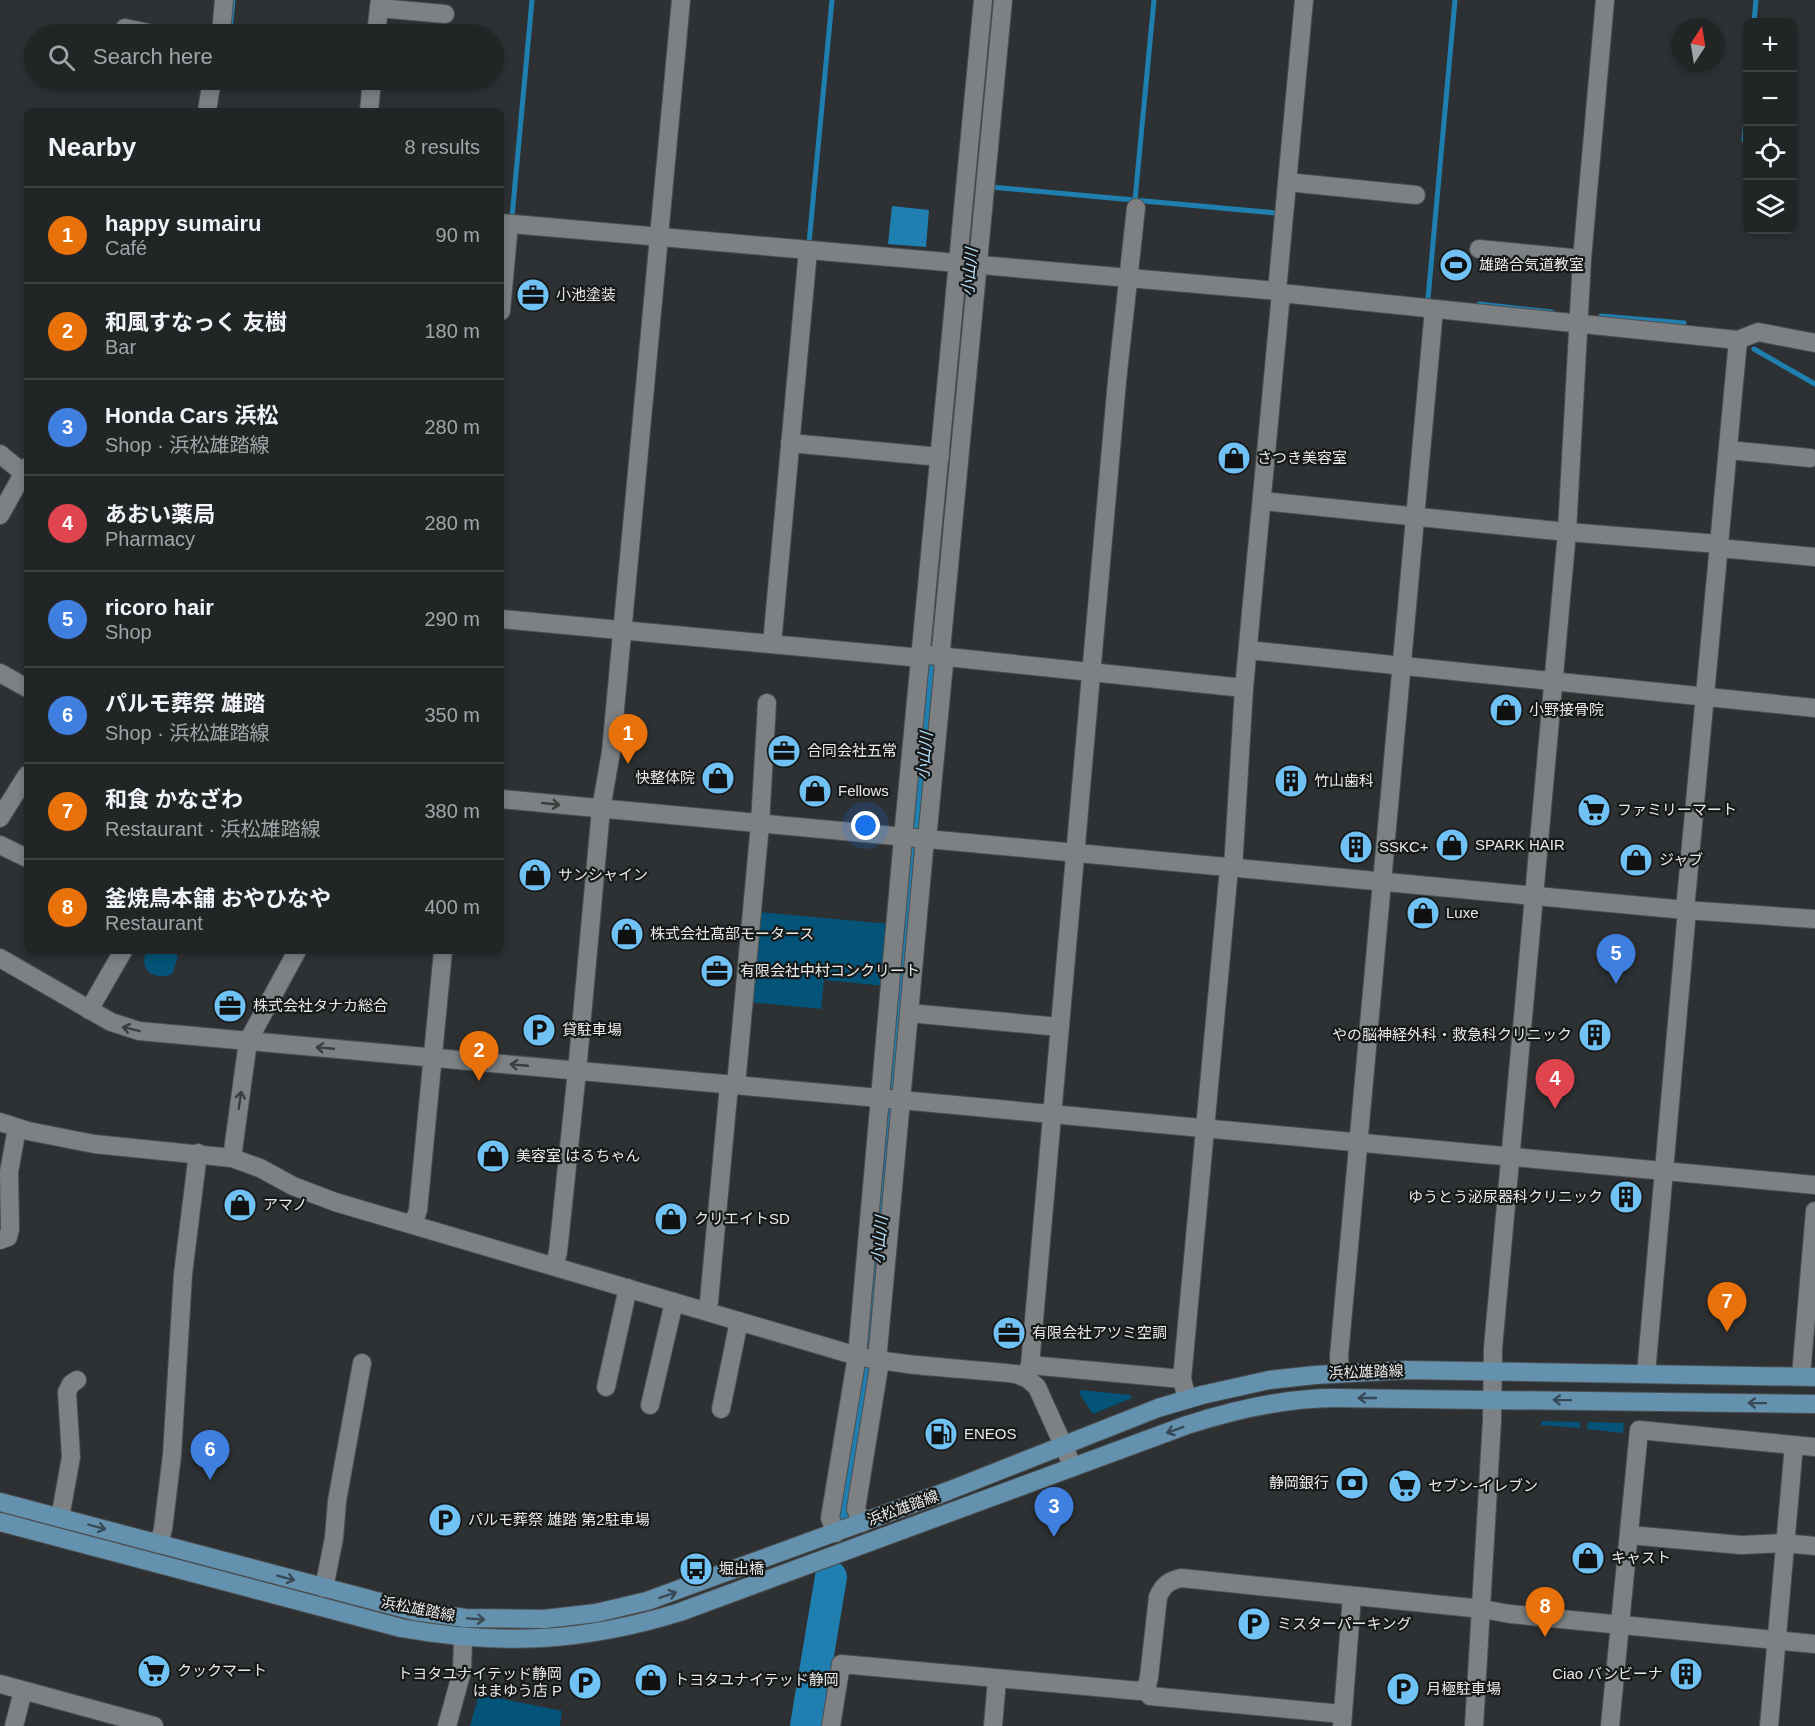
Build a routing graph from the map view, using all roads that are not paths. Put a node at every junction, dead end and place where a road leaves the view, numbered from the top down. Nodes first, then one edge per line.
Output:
1 (224, 0) edge
2 (681, 0) edge
3 (983, 0) edge
4 (1003, 0) edge
5 (1304, 0) edge
6 (1605, 0) edge
7 (379, 4) edge
8 (445, 14) dead end
9 (992, 20) junction
10 (222, 24) edge
11 (377, 24) edge
12 (210, 90) edge
13 (371, 90) edge
14 (207, 108) edge
15 (369, 108) edge
16 (1287, 182) junction
17 (1416, 195) dead end
18 (1136, 208) dead end
19 (505, 223) edge
20 (659, 237) junction
21 (504, 245) edge
22 (1479, 249) dead end
23 (808, 250) junction
24 (1582, 259) junction
25 (969, 264) junction
26 (1130, 278) junction
27 (1279, 292) junction
28 (1434, 309) junction
29 (1578, 324) junction
30 (962, 335) junction
31 (1738, 340) junction
32 (1815, 343) edge
33 (790, 443) junction
34 (1728, 450) junction
35 (0, 454) edge
36 (940, 457) junction
37 (1810, 458) dead end
38 (24, 472) edge
39 (24, 476) edge
40 (1262, 501) junction
41 (0, 515) edge
42 (1414, 516) junction
43 (1567, 532) junction
44 (1719, 546) junction
45 (1815, 558) edge
46 (504, 619) edge
47 (623, 630) junction
48 (772, 644) junction
49 (1248, 651) junction
50 (932, 656) junction
51 (1401, 666) junction
52 (1092, 672) junction
53 (0, 673) edge
54 (1554, 682) junction
55 (24, 686) edge
56 (1244, 687) junction
57 (1705, 697) junction
58 (767, 703) dead end
59 (1815, 708) edge
60 (24, 780) edge
61 (504, 800) edge
62 (601, 809) junction
63 (0, 818) edge
64 (760, 824) junction
65 (915, 838) junction
66 (0, 845) edge
67 (1075, 853) junction
68 (24, 857) edge
69 (1231, 868) junction
70 (1381, 882) junction
71 (1534, 896) junction
72 (1686, 910) junction
73 (1815, 919) edge
74 (121, 954) edge
75 (295, 954) edge
76 (443, 954) edge
77 (0, 958) edge
78 (88, 1010) junction
79 (909, 1013) junction
80 (1060, 1027) junction
81 (248, 1041) junction
82 (432, 1058) junction
83 (577, 1071) junction
84 (733, 1085) junction
85 (891, 1099) junction
86 (1052, 1114) junction
87 (9, 1125) edge
88 (1205, 1128) junction
89 (1358, 1143) junction
90 (198, 1153) junction
91 (1510, 1157) junction
92 (232, 1158) junction
93 (1663, 1171) junction
94 (1815, 1185) edge
95 (1815, 1211) edge
96 (413, 1225) junction
97 (0, 1240) edge
98 (554, 1266) junction
99 (628, 1288) junction
100 (674, 1302) junction
101 (706, 1311) junction
102 (739, 1321) junction
103 (869, 1359) junction
104 (362, 1363) dead end
105 (1027, 1371) junction
106 (1492, 1371) junction
107 (1340, 1373) junction
108 (1646, 1374) junction
109 (1808, 1376) edge
110 (1182, 1379) junction
111 (77, 1380) dead end
112 (606, 1387) dead end
113 (1187, 1399) junction
114 (1492, 1399) junction
115 (1815, 1404) edge
116 (650, 1405) dead end
117 (721, 1409) dead end
118 (1064, 1444) junction
119 (1794, 1445) junction
120 (1815, 1447) edge
121 (1073, 1467) junction
122 (0, 1502) edge
123 (60, 1518) junction
124 (0, 1522) edge
125 (862, 1523) junction
126 (836, 1533) junction
127 (1629, 1535) junction
128 (1785, 1543) junction
129 (159, 1544) junction
130 (1815, 1546) edge
131 (324, 1588) junction
132 (1352, 1596) junction
133 (1482, 1609) junction
134 (1620, 1625) junction
135 (463, 1638) junction
136 (1776, 1640) junction
137 (1815, 1644) edge
138 (997, 1679) junction
139 (0, 1684) edge
140 (1144, 1688) junction
141 (23, 1691) junction
142 (1342, 1720) edge
143 (14, 1726) edge
144 (154, 1726) edge
145 (447, 1726) edge
146 (831, 1726) edge
147 (993, 1726) edge
148 (1474, 1726) edge
149 (1610, 1726) edge
150 (1769, 1726) edge

1 - 10 street
2 - 20 street
3 - 9 street
4 - 9 street
5 - 16 street
6 - 24 street
7 - 8 street
7 - 11 street
9 - 25 street
12 - 14 street
13 - 15 street
16 - 17 street
16 - 27 street
18 - 26 street
19 - 20 street
19 - 21 street
20 - 23 street
20 - 47 street
22 - 24 street
23 - 25 street
23 - 33 street
24 - 29 street
25 - 26 street
25 - 30 street
26 - 27 street
26 - 52 street
27 - 28 street
27 - 40 street
28 - 29 street
28 - 42 street
29 - 31 street
29 - 43 street
30 - 36 street
30 - 50 street
31 - 32 street
31 - 34 street
33 - 36 street
33 - 48 street
34 - 37 street
34 - 44 street
35 - 38 street
36 - 50 street
39 - 41 street
40 - 42 street
40 - 49 street
42 - 43 street
42 - 51 street
43 - 44 street
43 - 54 street
44 - 45 street
44 - 57 street
46 - 47 street
47 - 48 street
47 - 62 street
48 - 50 street
49 - 51 street
49 - 56 street
50 - 52 street
50 - 65 street
51 - 54 street
51 - 70 street
52 - 56 street
52 - 67 street
53 - 55 street
54 - 57 street
54 - 71 street
56 - 69 street
57 - 59 street
57 - 72 street
58 - 64 street
60 - 63 street
61 -> 62 street
62 - 64 street
62 - 83 street
64 - 65 street
64 - 84 street
65 - 67 street
65 - 79 street
65 - 85 street
66 - 68 street
67 - 69 street
67 - 80 street
69 - 70 street
69 - 88 street
70 - 71 street
70 - 89 street
71 - 72 street
71 - 91 street
72 - 73 street
72 - 93 street
74 - 78 street
75 - 81 street
76 - 82 street
77 - 78 street
81 -> 78 street
79 - 80 street
79 - 85 street
80 - 86 street
82 -> 81 street
92 -> 81 street
83 -> 82 street
82 - 96 street
83 - 84 street
83 - 98 street
84 - 85 street
84 - 101 street
85 - 86 street
85 - 103 street
86 - 88 street
86 - 105 street
87 - 90 street
87 - 97 street
88 - 89 street
88 - 110 street
89 - 91 street
89 - 107 street
90 - 92 street
90 - 129 street
91 - 93 street
91 - 106 street
92 - 96 street
93 - 94 street
93 - 108 street
95 - 109 street
96 - 98 street
98 - 99 street
99 - 100 street
99 - 112 street
100 - 101 street
100 - 116 street
101 - 102 street
102 - 103 street
102 - 117 street
103 - 105 street
103 - 125 street
103 - 126 street
104 - 131 street
105 - 110 street
105 - 118 street
106 - 107 main road, 浜松雄踏線
106 - 108 main road, 浜松雄踏線
106 - 114 street
107 - 113 main road, 浜松雄踏線
108 - 109 main road, 浜松雄踏線
110 - 113 street
111 - 123 street
113 - 118 main road, 浜松雄踏線
115 -> 114 main road, 浜松雄踏線
114 -> 121 main road, 浜松雄踏線
114 - 133 street
118 - 121 street
118 - 125 main road, 浜松雄踏線
119 - 120 street
119 - 127 street
119 - 128 street
121 - 135 main road, 浜松雄踏線
122 - 123 main road, 浜松雄踏線
123 -> 129 main road, 浜松雄踏線
124 - 135 main road, 浜松雄踏線
125 - 126 main road, 浜松雄踏線
131 -> 126 main road, 浜松雄踏線
127 - 128 street
127 - 134 street
128 - 130 street
128 - 136 street
129 -> 131 main road, 浜松雄踏線
132 - 133 street
132 - 140 street
132 - 142 street
133 - 134 street
133 - 148 street
134 - 136 street
134 - 149 street
135 - 145 street
136 - 137 street
136 - 150 street
138 - 140 street
138 - 146 street
138 - 147 street
139 - 141 street
140 - 142 street
141 - 143 street
141 - 144 street

